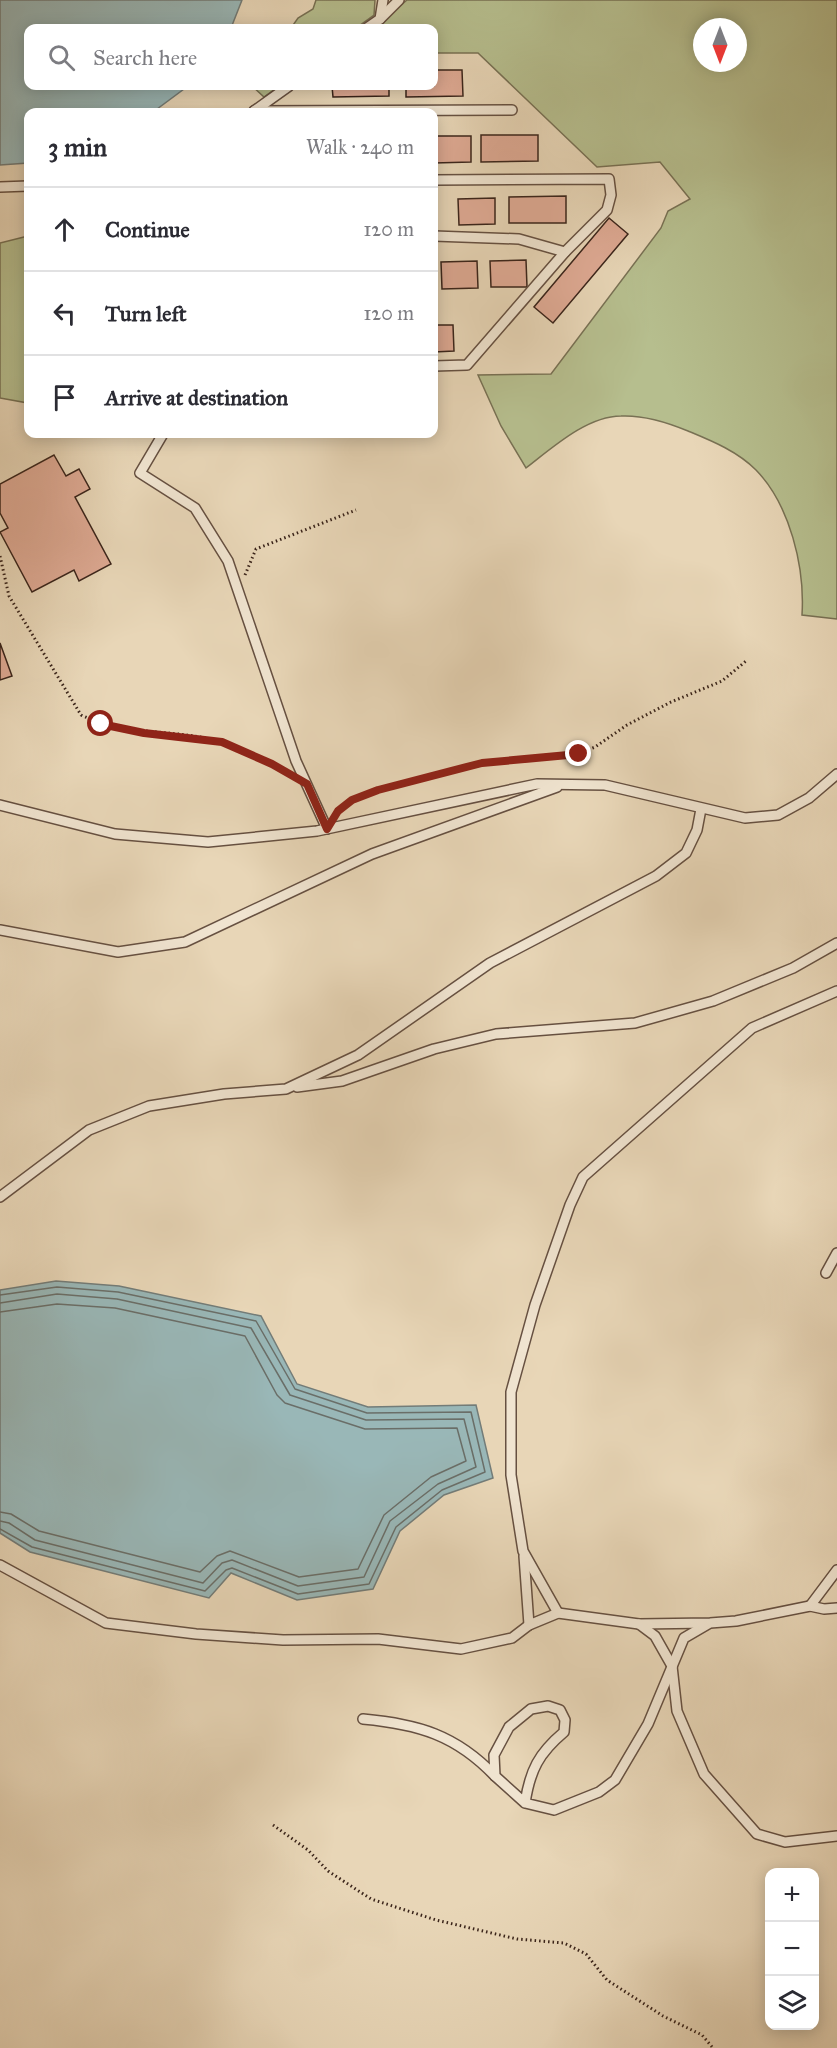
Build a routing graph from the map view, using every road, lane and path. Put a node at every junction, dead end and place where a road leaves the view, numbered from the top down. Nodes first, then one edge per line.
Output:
1 (383, 0) edge
2 (399, 0) edge
3 (380, 19) junction
4 (373, 24) edge
5 (283, 90) edge
6 (257, 108) edge
7 (512, 110) dead end
8 (438, 111) edge
9 (438, 180) edge
10 (24, 186) edge
11 (0, 187) edge
12 (438, 236) edge
13 (565, 252) junction
14 (438, 366) edge
15 (161, 438) edge
16 (356, 510) dead end
17 (0, 556) edge
18 (238, 592) junction
19 (746, 661) dead end
20 (837, 774) edge
21 (307, 784) junction
22 (565, 784) junction
23 (0, 805) edge
24 (701, 809) junction
25 (327, 829) junction
26 (0, 930) edge
27 (837, 943) edge
28 (837, 991) edge
29 (286, 1089) junction
30 (0, 1197) edge
31 (837, 1253) edge
32 (826, 1273) dead end
33 (523, 1551) junction
34 (0, 1565) edge
35 (837, 1570) edge
36 (810, 1606) junction
37 (837, 1608) edge
38 (558, 1613) junction
39 (710, 1623) junction
40 (639, 1624) junction
41 (529, 1625) junction
42 (672, 1666) junction
43 (363, 1719) dead end
44 (495, 1776) junction
45 (525, 1803) junction
46 (273, 1825) dead end
47 (837, 1836) edge
48 (713, 2048) edge

1 - 3 lane
2 - 3 lane
3 - 4 lane
5 - 6 lane
7 - 8 lane
9 - 13 lane
10 - 11 lane
12 - 13 lane
13 - 14 lane
15 - 18 lane
16 - 18 path
17 - 21 path
18 - 21 lane
19 - 25 path
20 - 24 lane
21 - 25 lane
22 - 24 lane
22 - 25 lane
22 - 26 lane
23 - 25 lane
24 - 29 lane
27 - 29 lane
28 - 33 lane
29 - 30 lane
31 - 32 lane
33 - 38 lane
33 - 41 lane
34 - 41 lane
35 - 36 lane
36 - 37 lane
36 - 39 lane
38 - 40 lane
38 - 41 lane
39 - 40 lane
39 - 42 lane
40 - 42 lane
42 - 45 lane
42 - 47 lane
43 - 44 lane
44 - 45 lane
44 - 45 lane
46 - 48 path

